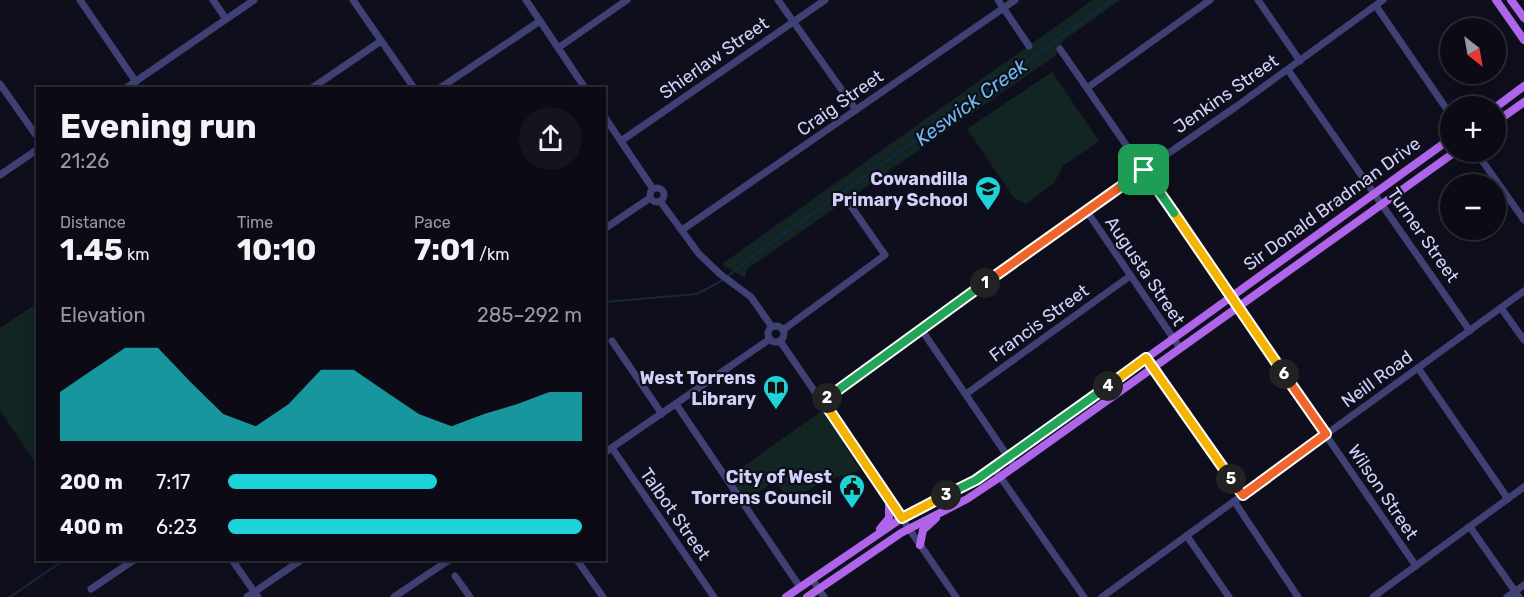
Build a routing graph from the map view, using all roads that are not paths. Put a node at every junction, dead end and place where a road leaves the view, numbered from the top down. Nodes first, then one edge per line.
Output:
1 (80, 0) edge
2 (213, 0) edge
3 (254, 0) edge
4 (353, 0) edge
5 (526, 0) edge
6 (627, 0) edge
7 (778, 0) edge
8 (825, 0) edge
9 (998, 0) edge
10 (1015, 0) edge
11 (1210, 0) edge
12 (1258, 0) edge
13 (1496, 0) edge
14 (1511, 0) edge
15 (1380, 2) edge
16 (1003, 8) junction
17 (1524, 18) edge
18 (226, 19) junction
19 (540, 21) junction
20 (793, 21) junction
21 (1524, 40) edge
22 (381, 41) junction
23 (1029, 46) dead end
24 (558, 48) junction
25 (1060, 49) dead end
26 (1300, 61) junction
27 (1288, 70) junction
28 (136, 82) junction
29 (0, 84) edge
30 (128, 87) edge
31 (313, 87) edge
32 (413, 87) edge
33 (441, 87) edge
34 (584, 87) edge
35 (1087, 88) junction
36 (1522, 88) edge
37 (1440, 98) edge
38 (1506, 100) edge
39 (1524, 102) edge
40 (855, 110) junction
41 (1506, 115) edge
42 (606, 119) edge
43 (36, 135) edge
44 (621, 141) junction
45 (1440, 146) edge
46 (36, 150) edge
47 (1440, 162) edge
48 (1483, 162) edge
49 (1144, 170) junction
50 (0, 175) edge
51 (653, 189) junction
52 (1375, 193) junction
53 (650, 198) junction
54 (660, 201) junction
55 (848, 202) dead end
56 (1382, 202) junction
57 (1086, 210) junction
58 (1524, 220) edge
59 (606, 228) edge
60 (682, 230) junction
61 (1130, 276) junction
62 (1524, 291) edge
63 (1231, 296) junction
64 (1238, 306) junction
65 (1501, 308) junction
66 (772, 327) junction
67 (921, 329) junction
68 (783, 330) junction
69 (1470, 331) junction
70 (770, 339) junction
71 (1173, 339) junction
72 (612, 340) dead end
73 (1524, 340) edge
74 (780, 341) junction
75 (1180, 348) junction
76 (1146, 358) junction
77 (1153, 367) junction
78 (1418, 368) junction
79 (966, 394) junction
80 (823, 401) junction
81 (676, 405) junction
82 (662, 414) junction
83 (1326, 434) junction
84 (612, 448) junction
85 (606, 452) edge
86 (1008, 458) junction
87 (1015, 467) junction
88 (993, 468) junction
89 (1000, 477) junction
90 (1524, 488) edge
91 (1243, 495) junction
92 (889, 499) junction
93 (1508, 499) junction
94 (1234, 501) junction
95 (944, 512) junction
96 (902, 518) junction
97 (1470, 527) junction
98 (909, 529) junction
99 (1187, 536) junction
100 (872, 539) junction
101 (920, 545) junction
102 (133, 561) edge
103 (233, 561) edge
104 (301, 561) edge
105 (445, 561) edge
106 (578, 561) edge
107 (1416, 566) junction
108 (456, 576) dead end
109 (812, 579) junction
110 (1524, 585) edge
111 (800, 587) junction
112 (91, 589) dead end
113 (822, 593) edge
114 (256, 594) edge
115 (1517, 594) edge
116 (247, 597) edge
117 (394, 597) edge
118 (470, 597) edge
119 (603, 597) edge
120 (714, 597) edge
121 (786, 597) edge
122 (807, 597) edge
123 (956, 597) edge
124 (1084, 597) edge
125 (1102, 597) edge
126 (1229, 597) edge
127 (1298, 597) edge
128 (1373, 597) edge
129 (1507, 597) edge

1 - 28 street
2 - 18 street
3 - 18 street
4 - 22 street
5 - 19 street
6 - 24 street
7 - 20 street
8 - 20 street, Shierlaw Street
9 - 16 street
10 - 16 street, Craig Street
11 - 35 street
12 - 26 street
13 - 21 main road
14 - 17 main road
15 - 26 street, Jenkins Street
15 - 37 street
16 - 23 street
16 - 40 street, Craig Street
18 - 28 street
19 - 24 street
19 - 33 street
20 - 40 street
20 - 44 street, Shierlaw Street
22 - 31 street
22 - 32 street
24 - 34 street
25 - 35 street, Wilson Street
26 - 27 street, Jenkins Street
27 - 49 street, Jenkins Street
27 - 52 street, Turner Street
28 - 30 street
29 - 43 street
35 - 49 street, Wilson Street
36 - 38 main road
39 - 41 main road
40 - 60 street, Craig Street
42 - 44 street
44 - 51 street
45 - 52 main road, Sir Donald Bradman Drive
46 - 50 street
47 - 56 main road, Sir Donald Bradman Drive
48 - 58 street
49 - 57 street, Jenkins Street
49 - 63 street, Wilson Street
51 - 53 street
51 - 54 street
52 - 56 street, Turner Street
52 - 63 main road, Sir Donald Bradman Drive
53 - 54 street
53 - 59 street
54 - 60 street
55 - 68 street
56 - 64 main road, Sir Donald Bradman Drive
56 - 69 street, Turner Street
57 - 61 street, Augusta Street
57 - 67 street, Jenkins Street
60 - 66 street
61 - 71 street, Augusta Street
61 - 79 street, Francis Street
62 - 65 street, Neill Road
63 - 64 street, Wilson Street
63 - 71 main road, Sir Donald Bradman Drive
64 - 75 main road, Sir Donald Bradman Drive
64 - 83 street, Wilson Street
65 - 69 street, Neill Road
65 - 73 street
66 - 68 street
66 - 70 street
67 - 79 street
67 - 80 street, Jenkins Street
68 - 74 street
69 - 78 street, Neill Road
70 - 74 street
70 - 81 street
71 - 75 street, Augusta Street
71 - 76 main road, Sir Donald Bradman Drive
72 - 82 street
74 - 80 street
75 - 77 main road, Sir Donald Bradman Drive
76 - 77 street
76 - 86 main road, Sir Donald Bradman Drive
77 - 87 main road, Sir Donald Bradman Drive
77 - 91 street
78 - 83 street, Neill Road
78 - 93 street
79 - 86 street
80 - 92 street
81 - 82 street
81 - 111 street
82 - 84 street
83 - 91 street, Neill Road
83 - 107 street, Wilson Street
84 - 85 street
84 - 120 street, Talbot Street
86 - 87 street
86 - 88 main road, Sir Donald Bradman Drive
87 - 89 main road, Sir Donald Bradman Drive
88 - 89 street
88 - 96 main road, Sir Donald Bradman Drive
89 - 95 main road, Sir Donald Bradman Drive
89 - 124 street
90 - 93 street
91 - 94 street, Neill Road
92 - 96 street
92 - 100 main road
93 - 97 street
94 - 99 street, Neill Road
94 - 127 street
95 - 98 main road, Sir Donald Bradman Drive
95 - 101 main road
96 - 98 street
96 - 100 main road, Sir Donald Bradman Drive
97 - 107 street
97 - 115 street
98 - 101 street
98 - 113 main road, Sir Donald Bradman Drive
99 - 125 street, Neill Road
99 - 126 street
100 - 109 main road, Sir Donald Bradman Drive
101 - 123 street
102 - 112 street
103 - 114 street
104 - 114 street
105 - 117 street
106 - 119 street
107 - 128 street
108 - 118 street
109 - 111 main road, Sir Donald Bradman Drive
109 - 113 street
110 - 115 street
111 - 121 main road, Sir Donald Bradman Drive
113 - 122 main road, Sir Donald Bradman Drive
114 - 116 street
115 - 129 street

